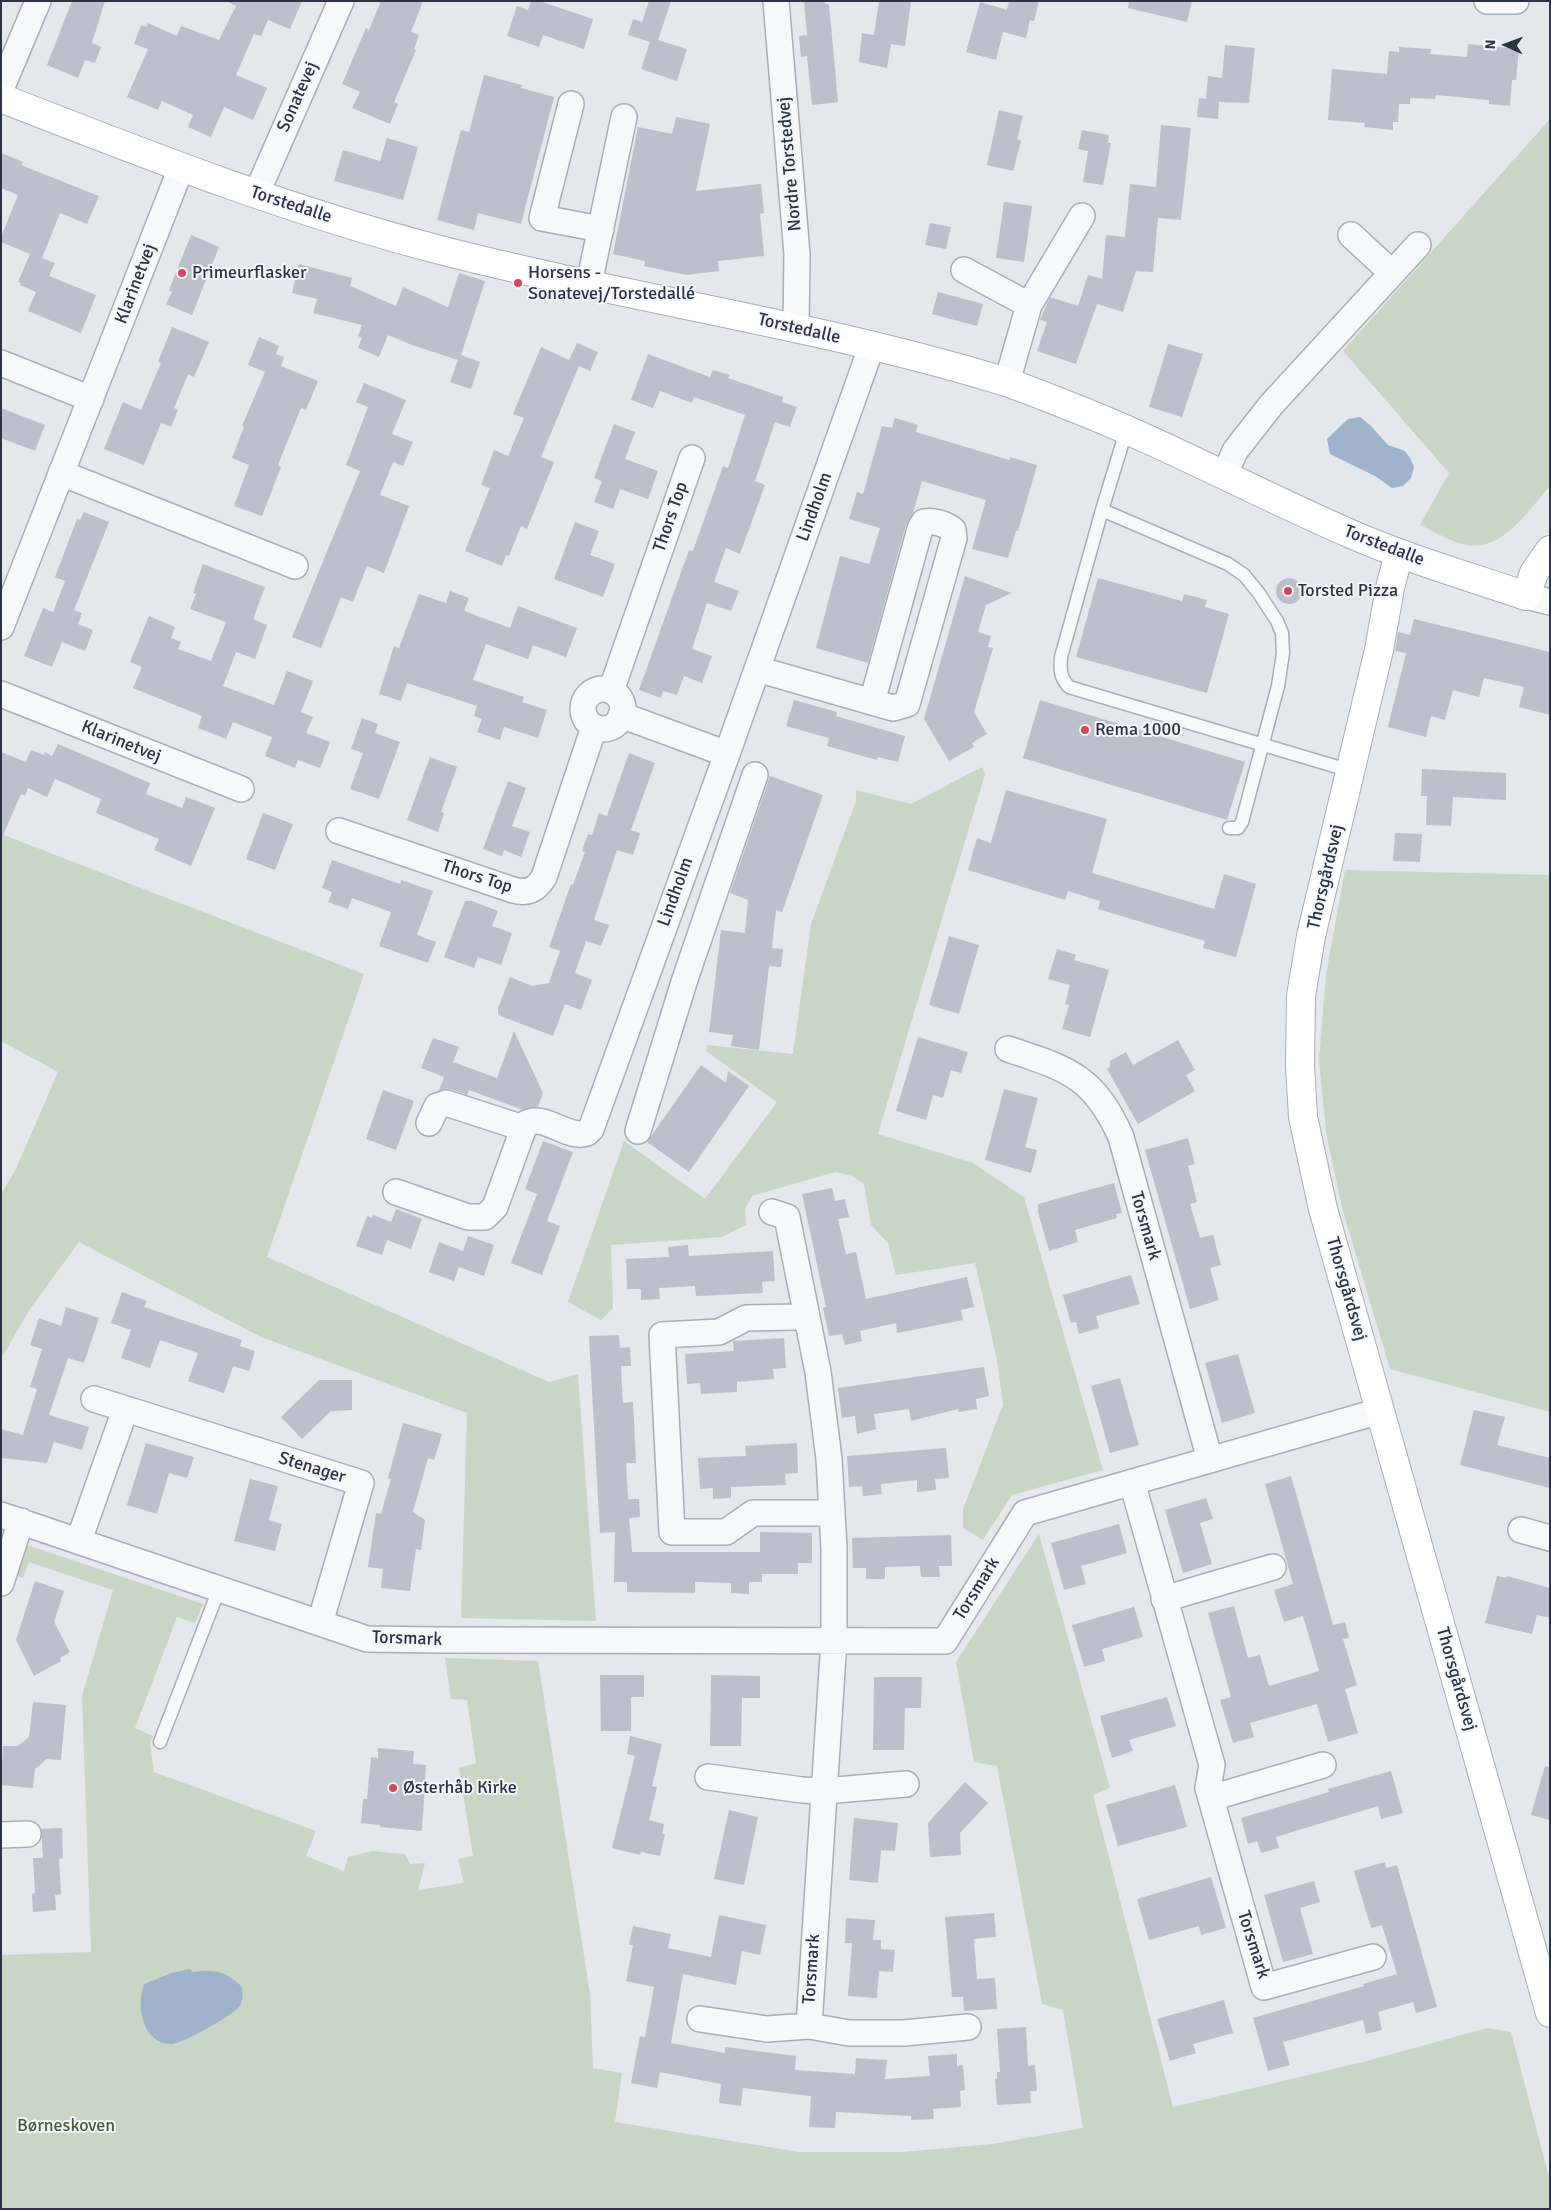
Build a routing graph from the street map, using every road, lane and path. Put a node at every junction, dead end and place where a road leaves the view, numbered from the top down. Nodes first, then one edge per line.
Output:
1 (38, 1) edge
2 (341, 1) edge
3 (776, 1) edge
4 (1486, 1) edge
5 (1516, 1) edge
6 (1, 89) edge
7 (1, 98) edge
8 (571, 104) dead end
9 (624, 117) dead end
10 (181, 168) junction
11 (259, 195) junction
12 (1082, 216) dead end
13 (601, 230) junction
14 (1351, 235) dead end
15 (1418, 245) dead end
16 (964, 270) dead end
17 (1392, 273) junction
18 (589, 284) junction
19 (1029, 305) junction
20 (796, 328) junction
21 (872, 345) junction
22 (1, 363) edge
23 (1007, 382) junction
24 (90, 399) junction
25 (1127, 428) junction
26 (692, 458) dead end
27 (61, 473) junction
28 (1225, 474) junction
29 (1102, 510) junction
30 (1550, 550) edge
31 (1399, 553) junction
32 (295, 566) dead end
33 (1538, 599) edge
34 (1, 627) edge
35 (892, 627) junction
36 (926, 637) junction
37 (757, 669) junction
38 (611, 691) junction
39 (1, 694) edge
40 (872, 702) junction
41 (622, 715) junction
42 (594, 727) junction
43 (1263, 746) junction
44 (727, 754) junction
45 (1351, 772) junction
46 (755, 775) dead end
47 (241, 789) dead end
48 (704, 817) junction
49 (737, 828) junction
50 (1229, 828) dead end
51 (339, 832) dead end
52 (649, 967) junction
53 (685, 980) junction
54 (1008, 1049) dead end
55 (617, 1054) junction
56 (657, 1070) junction
57 (429, 1123) dead end
58 (523, 1128) junction
59 (638, 1131) dead end
60 (396, 1192) dead end
61 (772, 1212) dead end
62 (806, 1314) junction
63 (94, 1399) dead end
64 (125, 1410) junction
65 (1380, 1411) junction
66 (1210, 1460) junction
67 (1132, 1482) junction
68 (832, 1513) junction
69 (11, 1518) edge
70 (1521, 1530) dead end
71 (1550, 1538) edge
72 (78, 1540) junction
73 (1273, 1567) dead end
74 (1, 1583) edge
75 (219, 1589) junction
76 (1164, 1599) junction
77 (320, 1623) junction
78 (834, 1640) junction
79 (160, 1742) dead end
80 (1323, 1765) dead end
81 (708, 1777) dead end
82 (906, 1784) dead end
83 (824, 1791) junction
84 (1211, 1798) junction
85 (28, 1834) dead end
86 (1, 1836) edge
87 (1373, 1957) dead end
88 (1550, 2013) edge
89 (700, 2019) dead end
90 (809, 2026) junction
91 (968, 2027) dead end

1 - 6 street
2 - 11 street, Sonatevej
3 - 20 street, Nordre Torstedvej
4 - 5 street
7 - 10 street, Torstedalle
8 - 13 street
9 - 13 street
10 - 11 street, Torstedalle
10 - 24 street, Klarinetvej
11 - 18 street, Torstedalle
12 - 19 street
13 - 18 street
14 - 17 street
15 - 17 street
16 - 19 street
17 - 28 street
18 - 20 street, Torstedalle
19 - 23 street
20 - 21 street, Torstedalle
21 - 23 street, Torstedalle
21 - 37 street, Lindholm
22 - 24 street
23 - 25 street, Torstedalle
24 - 27 street, Klarinetvej
25 - 28 street, Torstedalle
25 - 29 lane
26 - 38 street, Thors Top
27 - 32 street
27 - 34 street, Klarinetvej
28 - 31 street, Torstedalle
29 - 43 lane
29 - 43 lane
30 - 33 street
31 - 33 street, Torstedalle
31 - 45 street, Thorsgårdsvej
35 - 36 street
35 - 36 street
35 - 40 street
36 - 40 street
37 - 40 street
37 - 44 street, Lindholm
38 - 41 street
38 - 42 street
39 - 47 street, Klarinetvej
41 - 42 street
41 - 44 street
42 - 51 street, Thors Top
43 - 45 lane
43 - 50 lane
44 - 48 street, Lindholm
45 - 65 street, Thorsgårdsvej
46 - 49 street, Lindholm
48 - 49 street
48 - 52 street, Lindholm
49 - 53 street, Lindholm
52 - 53 street
52 - 55 street, Lindholm
53 - 56 street, Lindholm
54 - 66 street, Torsmark
55 - 56 street
55 - 58 street, Lindholm
56 - 59 street, Lindholm
57 - 58 street
58 - 60 street
61 - 62 street, Torsmark
62 - 68 street, Torsmark
62 - 68 street
63 - 64 street, Stenager
64 - 72 street
64 - 77 street, Stenager
65 - 66 street, Torsmark
65 - 88 street, Thorsgårdsvej
66 - 67 street, Torsmark
67 - 76 street, Torsmark
67 - 78 street, Torsmark
68 - 78 street, Torsmark
69 - 72 street, Torsmark
69 - 74 street
70 - 71 street
72 - 75 street, Torsmark
73 - 76 street
75 - 77 street, Torsmark
75 - 79 lane
76 - 84 street, Torsmark
77 - 78 street, Torsmark
78 - 83 street, Torsmark
80 - 84 street
81 - 83 street
82 - 83 street
83 - 90 street, Torsmark
84 - 87 street, Torsmark
85 - 86 street
89 - 90 street, Torsmark
90 - 91 street, Torsmark

